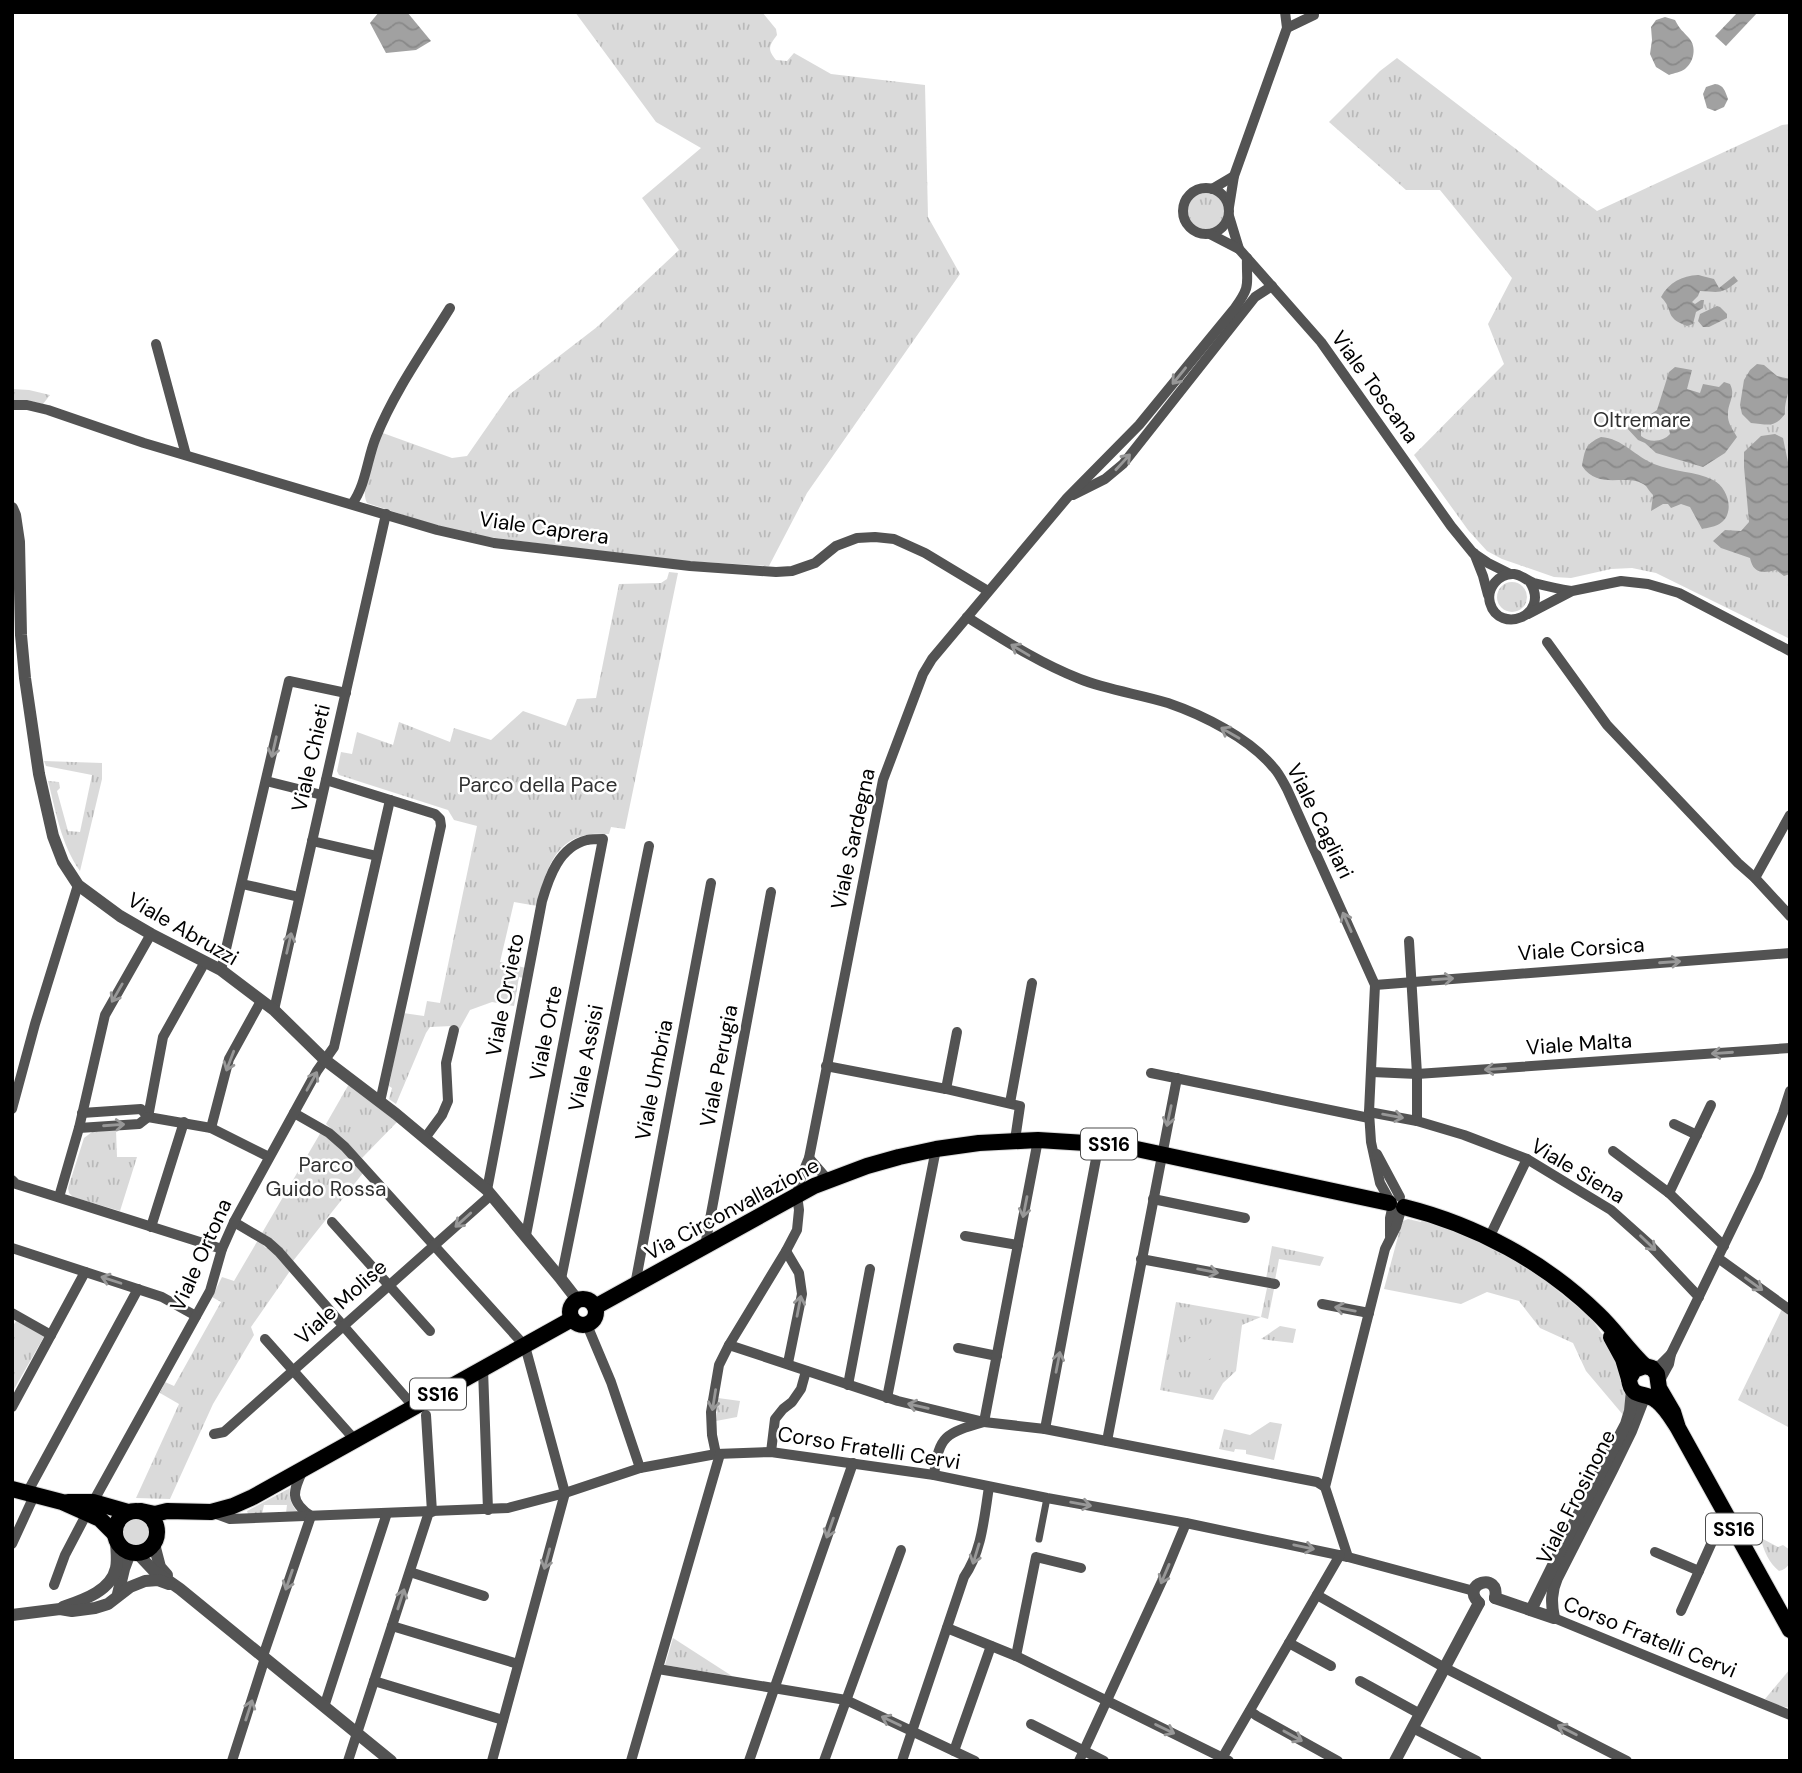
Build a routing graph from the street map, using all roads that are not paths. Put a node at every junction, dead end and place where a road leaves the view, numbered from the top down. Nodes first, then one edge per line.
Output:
1 (1287, 12) edge
2 (1315, 13) edge
3 (1287, 28) junction
4 (1234, 176) junction
5 (1212, 189) junction
6 (1228, 211) junction
7 (1210, 234) junction
8 (1238, 249) junction
9 (1247, 258) junction
10 (1272, 286) junction
11 (450, 308) dead end
12 (156, 344) dead end
13 (12, 405) edge
14 (186, 455) junction
15 (1067, 498) junction
16 (352, 504) junction
17 (12, 508) edge
18 (386, 514) junction
19 (1473, 553) junction
20 (1510, 574) junction
21 (1530, 582) junction
22 (988, 591) junction
23 (1572, 592) junction
24 (1490, 603) junction
25 (1528, 614) junction
26 (967, 617) junction
27 (1547, 642) dead end
28 (1790, 651) edge
29 (346, 693) junction
30 (326, 780) junction
31 (266, 781) junction
32 (323, 795) junction
33 (390, 800) junction
34 (1790, 815) edge
35 (603, 839) joint
36 (312, 841) junction
37 (649, 846) dead end
38 (377, 856) junction
39 (1755, 878) junction
40 (711, 883) dead end
41 (242, 884) junction
42 (78, 885) junction
43 (771, 892) dead end
44 (299, 897) junction
45 (1789, 914) edge
46 (151, 934) junction
47 (1409, 941) dead end
48 (1790, 953) edge
49 (205, 962) junction
50 (221, 970) junction
51 (1412, 982) junction
52 (1032, 983) dead end
53 (1375, 985) junction
54 (261, 1001) junction
55 (274, 1010) junction
56 (454, 1030) dead end
57 (957, 1032) dead end
58 (1790, 1048) edge
59 (325, 1060) junction
60 (826, 1066) junction
61 (1372, 1072) junction
62 (1151, 1073) dead end
63 (1417, 1074) junction
64 (1177, 1078) junction
65 (946, 1089) junction
66 (1790, 1091) edge
67 (380, 1102) junction
68 (1010, 1103) junction
69 (1711, 1105) dead end
70 (12, 1109) edge
71 (82, 1113) junction
72 (294, 1113) junction
73 (1786, 1114) edge
74 (1369, 1115) junction
75 (148, 1117) junction
76 (1417, 1121) junction
77 (184, 1122) junction
78 (1674, 1124) dead end
79 (79, 1128) junction
80 (211, 1128) junction
81 (1697, 1135) junction
82 (425, 1138) junction
83 (1015, 1140) junction
84 (1038, 1140) junction
85 (1099, 1143) junction
86 (936, 1149) junction
87 (1614, 1151) dead end
88 (1161, 1154) junction
89 (270, 1157) junction
90 (809, 1158) junction
91 (1527, 1159) junction
92 (828, 1180) junction
93 (13, 1183) edge
94 (489, 1192) junction
95 (1669, 1193) junction
96 (797, 1195) junction
97 (59, 1197) junction
98 (1153, 1199) junction
99 (1396, 1205) junction
100 (1245, 1219) dead end
101 (234, 1222) junction
102 (332, 1222) dead end
103 (151, 1227) junction
104 (526, 1235) junction
105 (965, 1236) dead end
106 (1489, 1238) junction
107 (1018, 1245) junction
108 (434, 1246) junction
109 (1724, 1246) junction
110 (705, 1247) junction
111 (12, 1248) edge
112 (222, 1249) junction
113 (786, 1251) junction
114 (1718, 1258) junction
115 (1142, 1259) junction
116 (870, 1269) dead end
117 (85, 1272) junction
118 (561, 1279) junction
119 (1275, 1284) dead end
120 (635, 1285) junction
121 (389, 1286) junction
122 (138, 1289) junction
123 (1699, 1297) junction
124 (576, 1301) junction
125 (1322, 1304) dead end
126 (595, 1307) junction
127 (1790, 1310) edge
128 (12, 1313) edge
129 (1369, 1313) junction
130 (1598, 1314) junction
131 (196, 1316) junction
132 (579, 1322) junction
133 (344, 1326) junction
134 (430, 1331) dead end
135 (51, 1335) junction
136 (265, 1339) dead end
137 (729, 1345) junction
138 (525, 1346) junction
139 (958, 1348) dead end
140 (1671, 1354) junction
141 (997, 1356) junction
142 (788, 1363) junction
143 (1648, 1367) junction
144 (483, 1369) junction
145 (293, 1371) junction
146 (806, 1371) junction
147 (1658, 1384) junction
148 (848, 1385) junction
149 (1635, 1388) junction
150 (887, 1398) junction
151 (14, 1400) edge
152 (421, 1411) junction
153 (984, 1422) junction
154 (1678, 1427) junction
155 (1045, 1429) junction
156 (214, 1434) dead end
157 (355, 1440) junction
158 (1107, 1441) junction
159 (771, 1452) junction
160 (718, 1454) junction
161 (853, 1464) junction
162 (640, 1468) junction
163 (303, 1469) junction
164 (934, 1475) junction
165 (989, 1487) junction
166 (1325, 1487) junction
167 (24, 1493) edge
168 (565, 1493) junction
169 (1047, 1498) junction
170 (90, 1508) junction
171 (488, 1510) junction
172 (135, 1512) junction
173 (211, 1512) junction
174 (431, 1512) junction
175 (180, 1513) junction
176 (387, 1513) junction
177 (1725, 1513) junction
178 (312, 1516) junction
179 (1186, 1523) junction
180 (115, 1536) junction
181 (155, 1537) junction
182 (1039, 1539) dead end
183 (12, 1544) edge
184 (901, 1550) dead end
185 (1655, 1552) dead end
186 (133, 1553) junction
187 (1344, 1556) junction
188 (1081, 1568) dead end
189 (1699, 1571) junction
190 (410, 1572) junction
191 (54, 1585) dead end
192 (179, 1588) junction
193 (118, 1594) junction
194 (1317, 1595) junction
195 (484, 1596) dead end
196 (1476, 1597) junction
197 (1495, 1598) junction
198 (60, 1609) junction
199 (1531, 1610) junction
200 (1681, 1611) dead end
201 (12, 1615) edge
202 (1554, 1618) junction
203 (392, 1626) junction
204 (947, 1628) junction
205 (1790, 1630) edge
206 (1289, 1643) junction
207 (991, 1646) junction
208 (1016, 1656) junction
209 (264, 1657) junction
210 (518, 1664) junction
211 (1331, 1666) dead end
212 (1445, 1668) junction
213 (658, 1669) junction
214 (374, 1681) junction
215 (1360, 1681) dead end
216 (774, 1689) junction
217 (846, 1700) junction
218 (1107, 1701) junction
219 (324, 1707) junction
220 (1250, 1711) junction
221 (1420, 1714) junction
222 (1790, 1715) edge
223 (503, 1720) junction
224 (1031, 1724) dead end
225 (1413, 1728) junction
226 (912, 1731) junction
227 (357, 1734) junction
228 (954, 1751) junction
229 (1082, 1756) edge
230 (1224, 1760) edge
231 (232, 1761) edge
232 (348, 1761) edge
233 (391, 1761) edge
234 (492, 1761) edge
235 (631, 1761) edge
236 (749, 1761) edge
237 (824, 1761) edge
238 (902, 1761) edge
239 (975, 1761) edge
240 (1104, 1761) edge
241 (1338, 1761) edge
242 (1395, 1761) edge
243 (1477, 1761) edge
244 (1628, 1761) edge

1 - 2 street
1 - 3 street
2 - 3 street
3 - 4 street
4 - 5 street
4 - 6 street
5 - 6 street
5 - 7 street
6 - 7 street
6 - 8 street, Viale Toscana
7 - 8 street, Viale Toscana
8 - 9 street, Viale Toscana
9 - 10 street, Viale Toscana
9 -> 15 street, Viale Sardegna
15 -> 10 street, Viale Sardegna
10 - 19 street, Viale Toscana
11 - 16 street
12 - 14 street
13 - 14 street, Viale Caprera
14 - 16 street, Viale Caprera
15 - 22 street, Viale Sardegna
16 - 18 street, Viale Caprera
17 - 42 street, Viale Abruzzi
18 - 22 street, Viale Caprera
18 - 29 street, Viale Chieti
19 - 20 street, Viale Toscana
19 - 24 street, Viale Toscana
20 - 21 street
20 - 24 street
21 - 23 street
21 - 25 street
22 - 26 street, Viale Sardegna
23 - 25 street
23 - 28 street
24 - 25 street
53 -> 26 street, Viale Cagliari
26 - 60 street, Viale Sardegna
27 - 39 street
29 - 30 street, Viale Chieti
29 -> 31 street
30 - 32 street, Viale Chieti
30 - 33 street
31 - 32 street
31 - 41 street
32 - 36 street, Viale Chieti
33 - 38 street, Viale Ortona
33 - 67 street
34 - 39 street
35 - 94 street, Viale Orvieto
35 - 104 street, Viale Orte
36 - 38 street
36 - 44 street, Viale Chieti
37 - 118 street, Viale Assisi
38 - 59 street, Viale Ortona
39 - 45 street
40 - 120 street, Viale Umbria
41 - 44 street
41 - 50 street
42 - 46 street, Viale Abruzzi
42 - 70 street
43 - 110 street, Viale Perugia
55 -> 44 street, Viale Chieti
46 - 49 street, Viale Abruzzi
46 -> 71 street
47 - 51 street
51 -> 48 street, Viale Corsica
49 - 50 street, Viale Abruzzi
49 - 75 street
50 - 54 street, Viale Abruzzi
51 - 53 street, Viale Corsica
51 - 63 street
52 - 68 street
53 - 61 street, Viale Cagliari
54 - 55 street, Viale Abruzzi
54 -> 80 street
55 - 59 street, Viale Abruzzi
56 - 82 street
57 - 65 street
58 -> 63 street, Viale Malta
59 - 67 street, Viale Abruzzi
72 -> 59 street, Viale Ortona
60 - 65 street
60 - 90 street, Viale Sardegna
61 - 63 street, Viale Malta
61 - 74 street, Viale Cagliari
62 - 64 street, Viale Siena
63 - 76 street
64 - 74 street, Viale Siena
64 -> 88 street
65 - 68 street
66 - 73 street
67 - 82 street, Viale Abruzzi
68 - 83 street
69 - 81 street
71 - 75 street
71 - 79 street
72 - 89 street, Viale Ortona
72 - 108 street
73 - 109 street
74 -> 76 street, Viale Siena
74 - 99 street, Viale Cagliari
75 - 77 street
79 -> 75 street
76 - 91 street, Viale Siena
77 - 80 street
77 - 103 street
78 - 81 street
79 - 97 street
80 - 89 street
81 - 95 street
82 - 94 street, Viale Abruzzi
83 - 84 main road, Via Circonvallazione / SS16
83 - 86 main road, Via Circonvallazione / SS16
84 - 85 main road, Via Circonvallazione / SS16
84 -> 107 street
85 - 88 main road, Via Circonvallazione / SS16
155 -> 85 street
86 - 92 main road, Via Circonvallazione / SS16
86 - 150 street
87 - 95 street
88 - 98 street
88 - 99 main road, Via Circonvallazione / SS16
89 - 101 street, Viale Ortona
90 - 92 street
90 - 96 street, Viale Sardegna
91 - 106 street
91 -> 123 street, Viale Siena
92 - 96 main road, Via Circonvallazione / SS16
93 - 97 street
94 - 104 street, Viale Abruzzi
94 -> 108 street, Viale Molise
95 - 109 street
96 - 110 main road, Via Circonvallazione / SS16
96 - 113 street, Viale Sardegna
97 - 103 street
98 - 100 street
98 - 115 street
99 - 106 main road, Via Circonvallazione / SS16
99 - 129 street
101 - 112 street, Viale Ortona
101 - 133 street
102 - 121 street
103 - 112 street
104 - 118 street, Viale Abruzzi
105 - 107 street
106 - 130 main road, Via Circonvallazione / SS16
107 - 141 street
108 - 121 street, Viale Molise
108 - 138 street
109 - 114 street
110 - 120 main road, Via Circonvallazione / SS16
111 - 117 street
112 - 131 street, Viale Ortona
113 - 137 street, Viale Sardegna
142 -> 113 street
114 - 123 street
114 -> 127 street
115 -> 119 street
115 - 158 street
116 - 148 street
122 -> 117 street
117 - 135 street
118 - 124 street, Viale Abruzzi
120 - 126 main road, Via Circonvallazione / SS16
121 - 133 street, Viale Molise
121 - 134 street
122 - 131 street
122 - 167 street
123 - 140 street
124 - 126 main road
124 - 132 main road
129 -> 125 street
126 - 132 main road
128 - 135 street
129 - 166 street
130 - 143 main road, Via Circonvallazione / SS16
130 - 149 main road, Via Circonvallazione / SS16
131 - 170 street, Viale Ortona
132 - 138 main road, SS16
132 - 162 street
133 - 145 street, Viale Molise
133 - 152 street
135 - 151 street
136 - 145 street
137 - 142 street
137 -> 160 street, Viale Sardegna
138 - 144 main road, SS16
138 - 168 street
139 - 141 street
140 - 143 street
140 - 147 street
141 - 153 street
142 - 146 street
143 - 147 main road, Via Circonvallazione / SS16
143 - 149 main road
144 - 152 main road, SS16
144 - 171 street
145 - 156 street, Viale Molise
145 - 157 street
146 - 148 street
146 - 159 street
147 - 149 main road
147 - 154 main road, Via Circonvallazione / SS16
148 - 150 street
149 - 154 main road, Via Circonvallazione / SS16
149 - 199 street, Viale Frosinone
149 - 202 street, Viale Frosinone
153 -> 150 street
152 - 157 main road, SS16
152 - 174 street
153 - 155 street
153 - 164 street
154 - 177 main road, Via Circonvallazione / SS16
155 - 158 street
157 - 163 main road, SS16
158 - 166 street
159 - 160 street, Corso Fratelli Cervi
159 - 161 street, Corso Fratelli Cervi
160 - 162 street, Corso Fratelli Cervi
160 - 213 street
161 - 164 street, Corso Fratelli Cervi
161 -> 216 street
162 - 168 street, Corso Fratelli Cervi
163 - 173 main road, SS16
163 - 178 street
164 - 165 street, Corso Fratelli Cervi
165 - 169 street, Corso Fratelli Cervi
165 -> 204 street
166 - 187 street
167 - 170 main road, SS16
167 - 183 street
168 - 171 street, Corso Fratelli Cervi
168 -> 210 street
169 -> 179 street, Corso Fratelli Cervi
169 - 182 street
170 - 172 main road, SS16
170 - 180 main road
170 - 191 street, Viale Ortona
171 - 174 street, Corso Fratelli Cervi
172 - 175 main road, SS16
172 - 180 main road
172 - 181 main road
173 - 175 main road, SS16
173 - 178 street, Corso Fratelli Cervi
174 - 176 street, Corso Fratelli Cervi
174 - 190 street
175 - 181 main road
176 - 178 street, Corso Fratelli Cervi
176 - 219 street
177 - 189 street
177 - 205 main road, Via Circonvallazione / SS16
178 -> 209 street
179 -> 187 street, Corso Fratelli Cervi
179 -> 218 street
180 - 186 main road
180 - 198 street
181 - 186 main road
181 - 192 street
184 - 217 street
185 - 189 street
186 - 192 street
186 - 193 street
187 - 194 street
187 - 196 street, Corso Fratelli Cervi
188 - 208 street
189 - 200 street
190 - 195 street
203 -> 190 street
192 - 193 street
192 - 209 street
193 - 198 street
194 - 206 street
194 - 212 street
196 - 197 street
196 - 197 street
196 - 212 street
197 - 199 street, Corso Fratelli Cervi
198 - 201 street
199 - 202 street, Corso Fratelli Cervi
202 - 222 street, Corso Fratelli Cervi
203 - 210 street
203 - 214 street
204 - 207 street
204 - 226 street
206 - 211 street
206 - 220 street
207 - 208 street
207 - 228 street
208 - 218 street
209 - 219 street
231 -> 209 street
210 - 223 street
212 - 221 street
244 -> 212 street
213 - 216 street
213 - 235 street
214 - 223 street
214 - 227 street
215 - 221 street
216 - 217 street
216 - 236 street
226 -> 217 street
217 - 237 street
218 - 229 street
218 -> 230 street
219 - 227 street
220 - 230 street
220 -> 241 street
221 - 225 street
223 - 234 street
224 - 229 street
225 - 242 street
225 - 243 street
226 - 228 street
226 - 238 street
227 - 232 street
227 - 233 street
228 - 239 street
229 - 240 street

